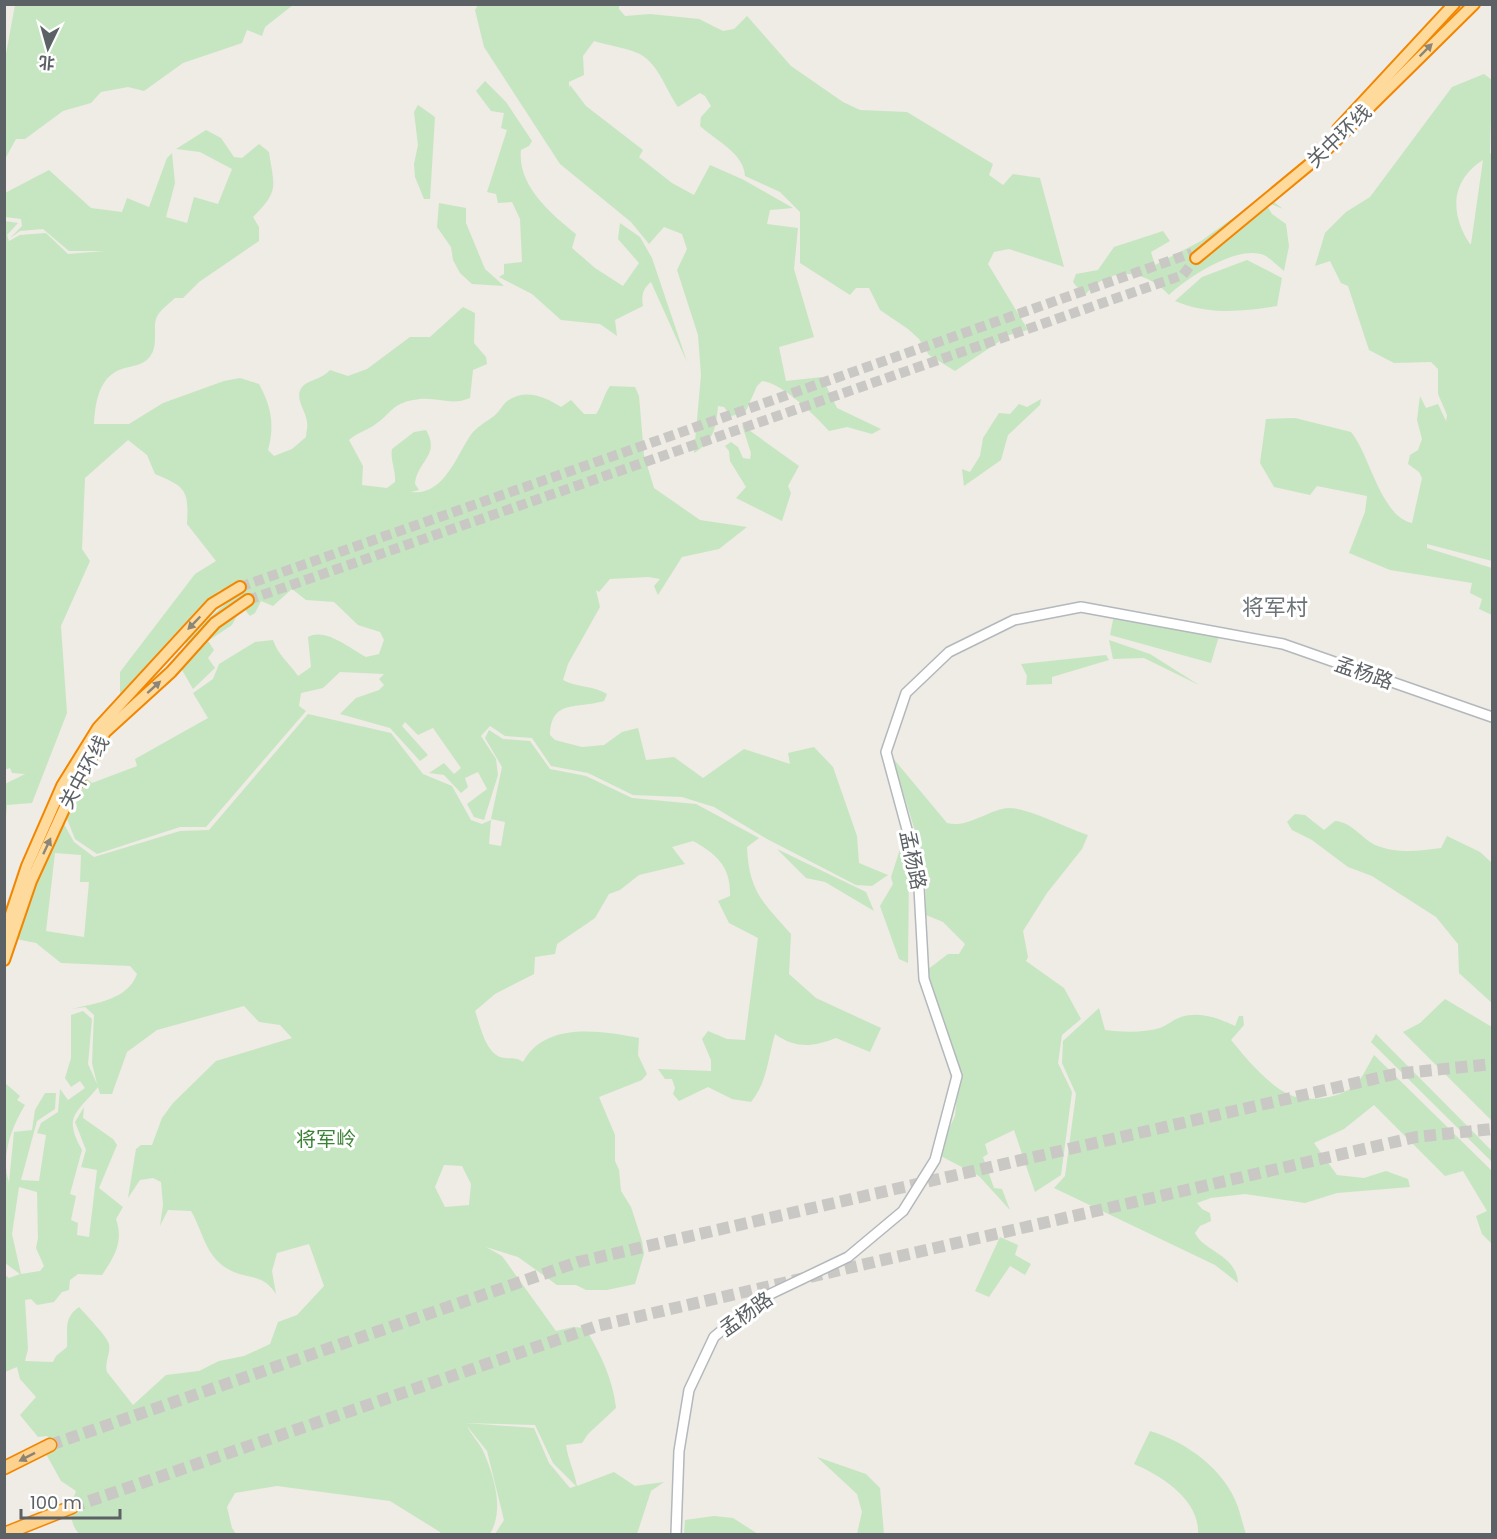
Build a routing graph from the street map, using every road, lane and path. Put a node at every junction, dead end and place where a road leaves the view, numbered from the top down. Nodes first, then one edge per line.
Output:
1 (1454, 4) edge
2 (1474, 4) edge
3 (240, 587) tunnel mouth
4 (248, 600) tunnel mouth
5 (1492, 717) edge
6 (4, 935) edge
7 (4, 960) edge
8 (50, 1445) tunnel mouth
9 (4, 1468) edge
10 (72, 1507) tunnel mouth
11 (8, 1533) edge
12 (676, 1534) edge

1 -> 2 highway, 关中环线
3 -> 6 highway, 关中环线
7 -> 4 highway, 关中环线
5 - 12 main road, 孟杨路
8 -> 9 highway
10 - 11 highway

